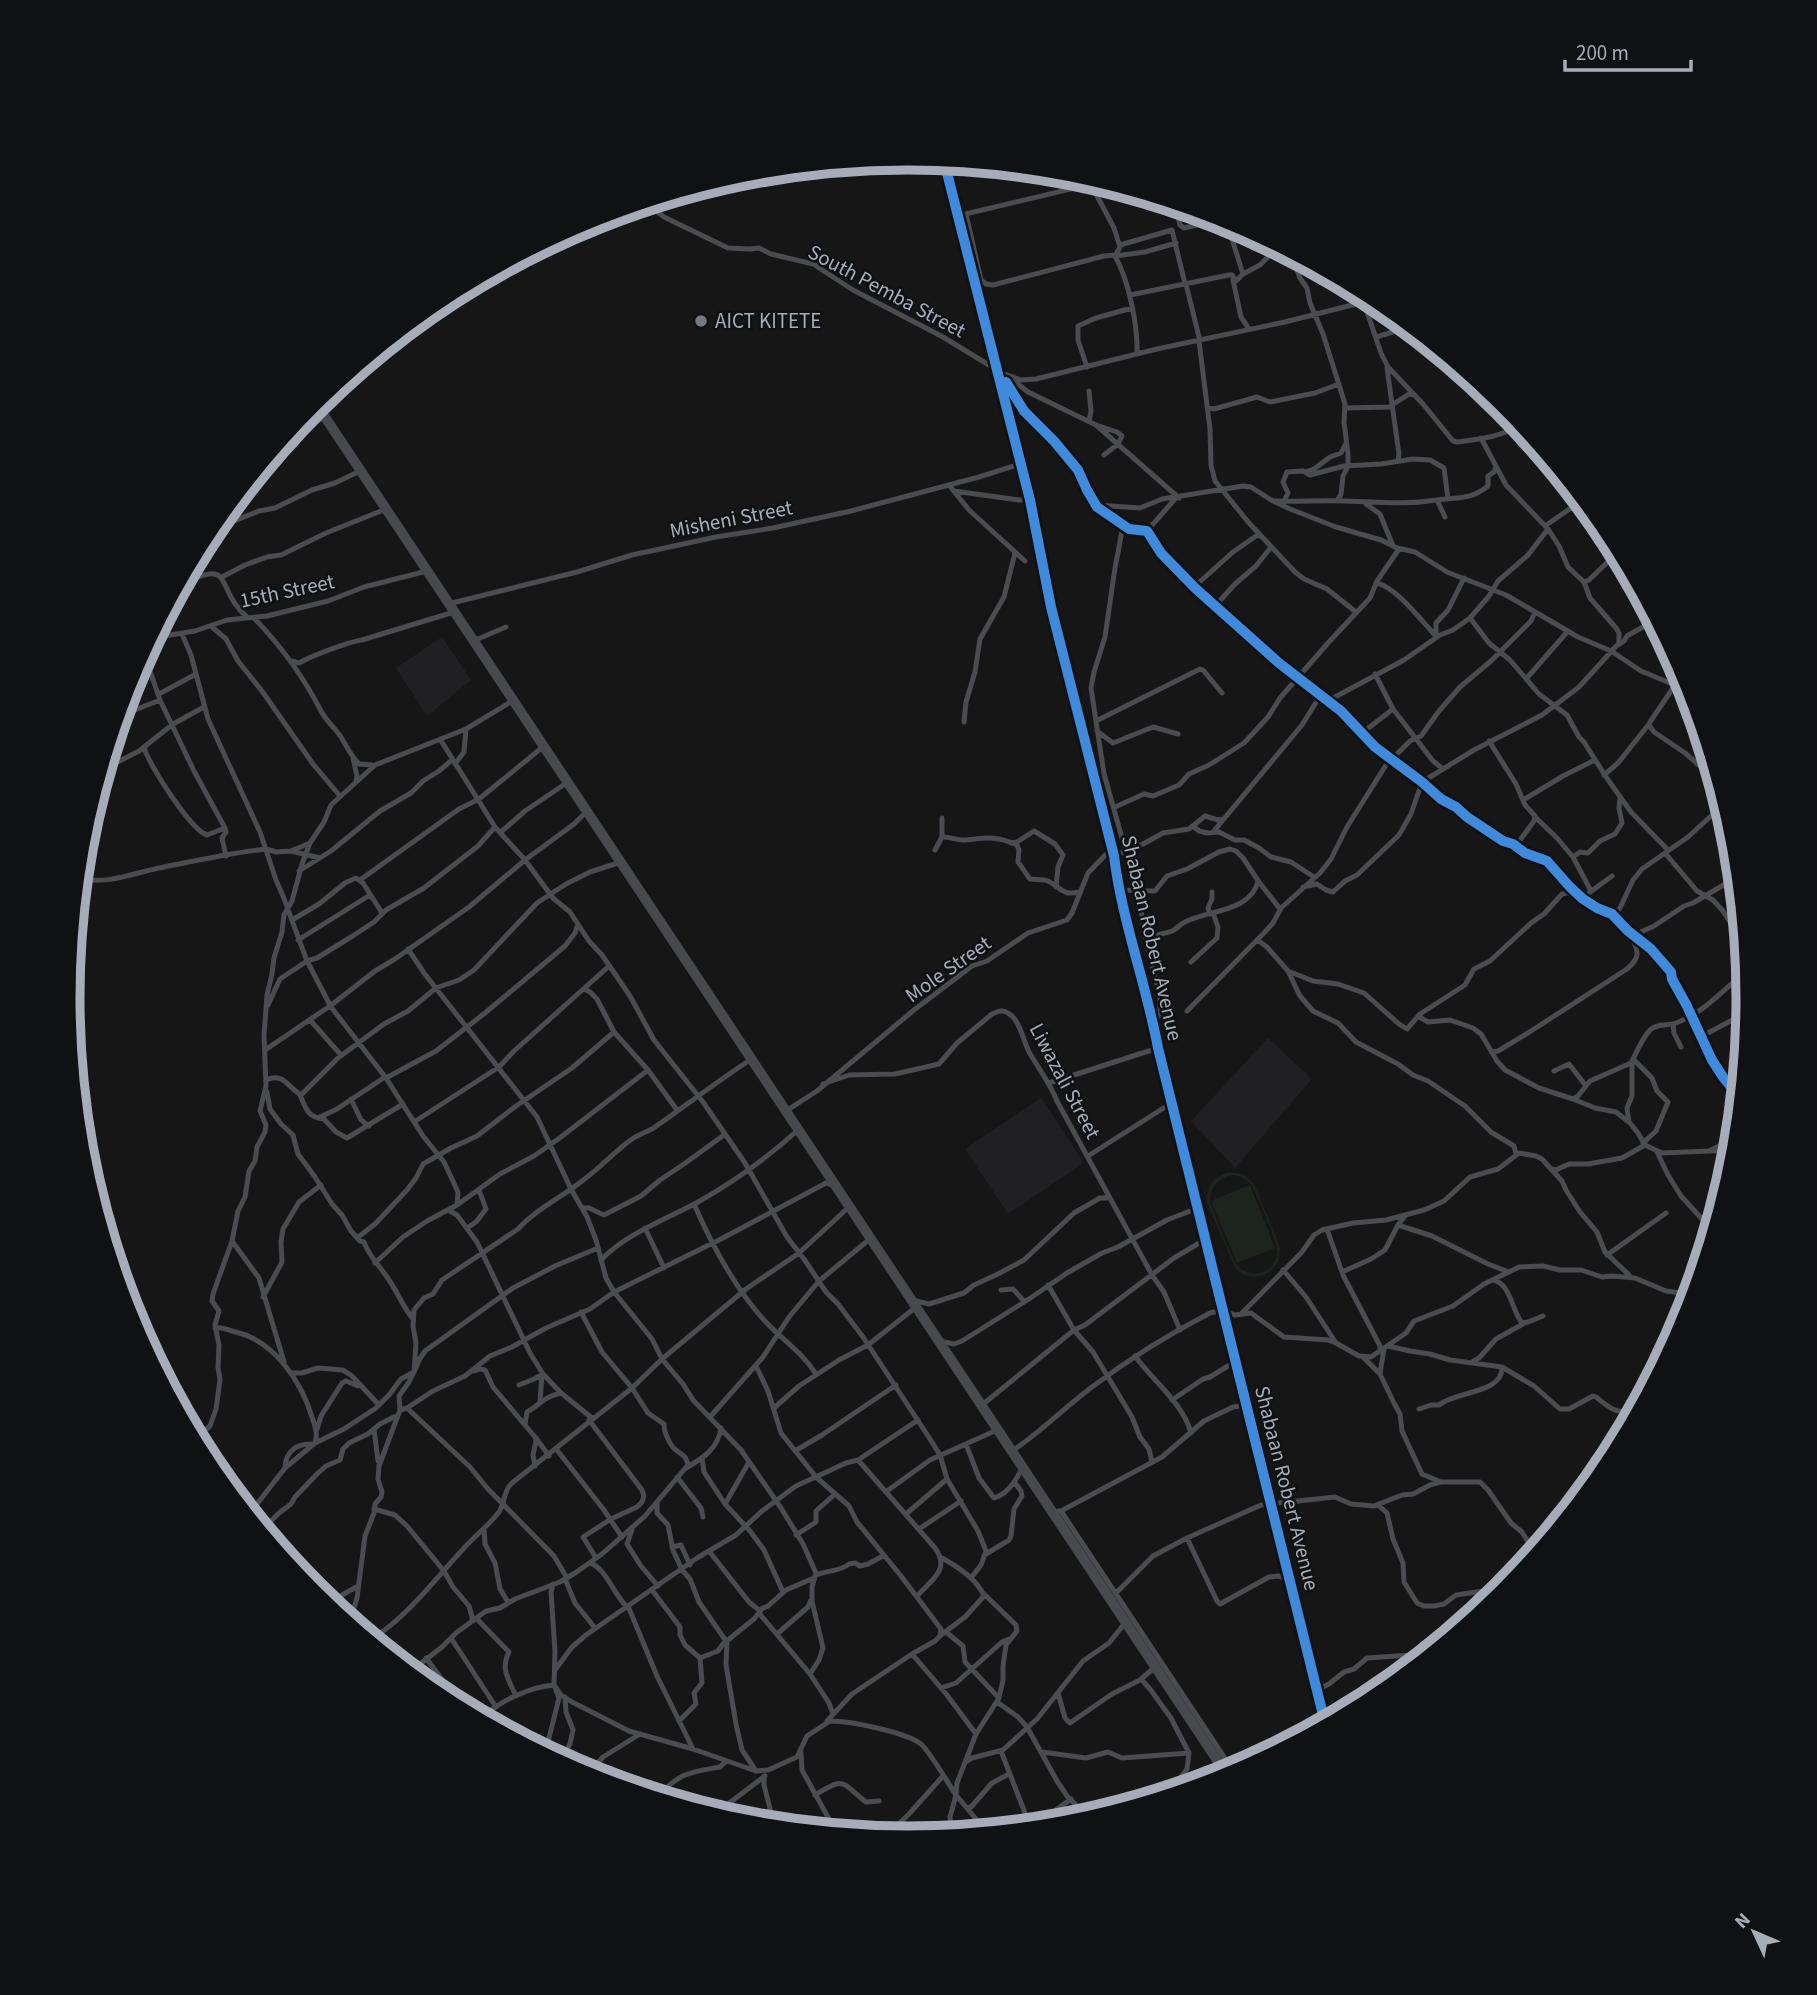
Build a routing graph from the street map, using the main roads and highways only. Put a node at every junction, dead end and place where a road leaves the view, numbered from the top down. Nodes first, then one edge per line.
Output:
1 (323, 412) edge
2 (1220, 1764) edge

1 - 2 highway

